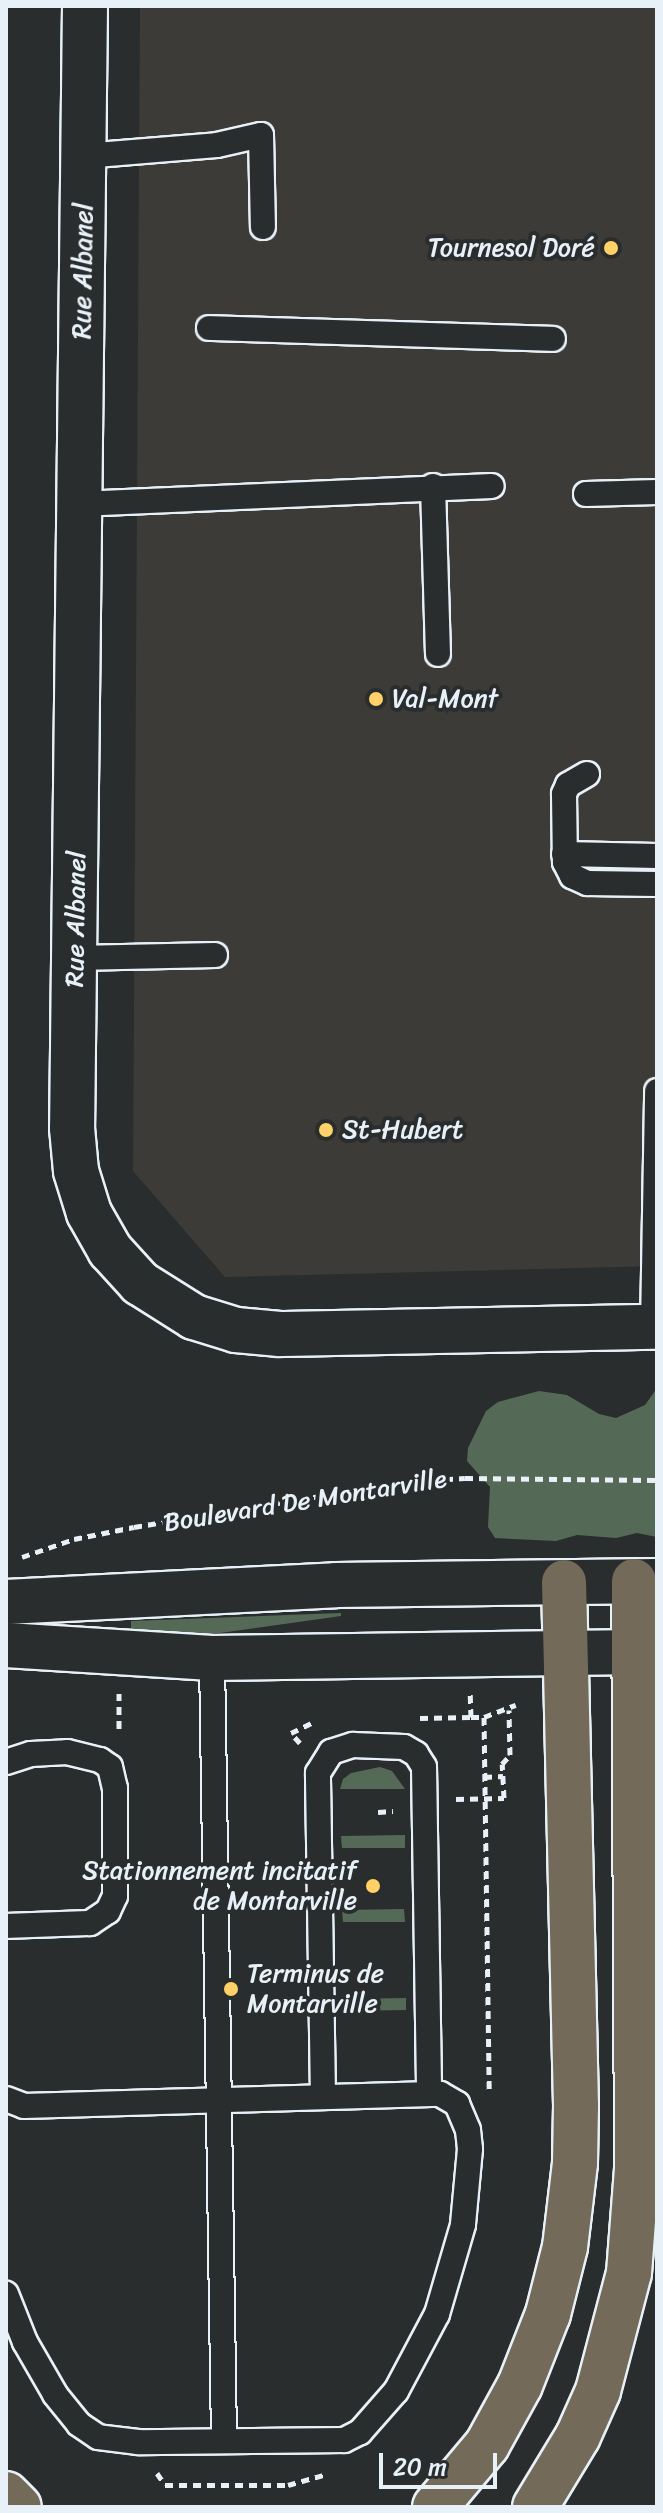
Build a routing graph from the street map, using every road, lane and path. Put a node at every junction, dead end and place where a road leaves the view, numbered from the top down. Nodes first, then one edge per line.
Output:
1 (85, 6) edge
2 (84, 156) junction
3 (263, 227) dead end
4 (209, 328) dead end
5 (553, 339) dead end
6 (433, 486) junction
7 (492, 486) dead end
8 (657, 492) edge
9 (586, 494) dead end
10 (79, 504) junction
11 (438, 654) dead end
12 (587, 774) dead end
13 (564, 854) junction
14 (657, 856) edge
15 (657, 884) edge
16 (215, 955) dead end
17 (76, 958) junction
18 (657, 1091) edge
19 (656, 1188) edge
20 (655, 1328) edge
21 (657, 1480) edge
22 (15, 1559) dead end
23 (645, 1581) edge
24 (564, 1582) junction
25 (6, 1602) edge
26 (6, 1645) edge
27 (566, 1652) junction
28 (646, 1652) edge
29 (212, 1658) junction
30 (516, 1705) dead end
31 (509, 1710) junction
32 (471, 1717) dead end
33 (484, 1717) junction
34 (6, 1762) edge
35 (503, 1776) junction
36 (484, 1777) junction
37 (485, 1798) junction
38 (6, 1926) edge
39 (429, 2094) junction
40 (323, 2097) junction
41 (489, 2097) dead end
42 (6, 2099) edge
43 (220, 2100) junction
44 (6, 2294) edge
45 (224, 2441) junction
46 (337, 2470) dead end
47 (165, 2485) dead end
48 (6, 2494) edge
49 (19, 2507) edge
50 (435, 2507) edge
51 (535, 2507) edge

1 - 2 street, Rue Albanel
2 - 3 lane
2 - 10 street, Rue Albanel
4 - 5 lane
6 - 7 lane
6 - 10 lane
6 - 11 lane
8 - 9 lane
10 - 17 street, Rue Albanel
12 - 13 lane
13 - 14 lane
13 - 15 lane
16 - 17 lane
17 - 20 street, Rue Albanel
18 - 19 lane
19 - 20 lane
21 - 22 path, Boulevard De Montarville
23 - 24 street
23 - 28 highway
24 - 25 street
24 - 27 highway
26 - 29 street
27 - 28 street
27 - 29 street
27 - 50 highway
28 - 51 highway
29 - 43 lane
30 - 31 path
31 - 33 path
31 - 35 path
32 - 33 path
33 - 36 path
34 - 38 lane
35 - 36 path
35 - 37 path
36 - 37 path
37 - 41 path
39 - 40 lane
39 - 40 lane
39 - 45 lane
40 - 43 lane
42 - 43 lane
43 - 45 lane
44 - 45 lane
46 - 47 path
48 - 49 highway

